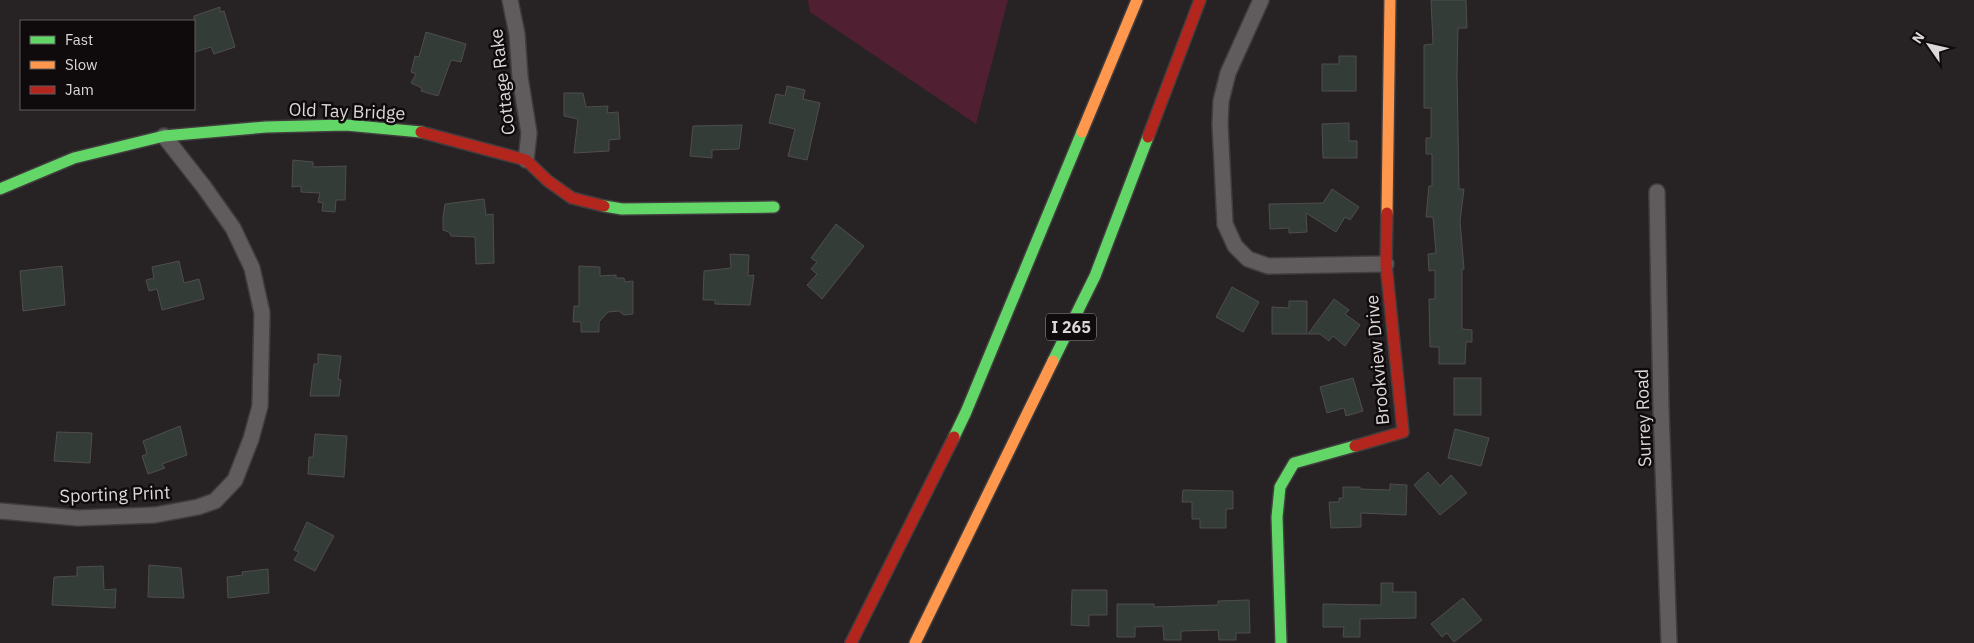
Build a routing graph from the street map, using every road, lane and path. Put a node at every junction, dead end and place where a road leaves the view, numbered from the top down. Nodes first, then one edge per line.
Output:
1 (510, 0) edge
2 (1137, 0) edge
3 (1200, 0) edge
4 (1261, 0) edge
5 (1390, 0) edge
6 (164, 136) junction
7 (526, 160) junction
8 (0, 189) edge
9 (1657, 192) dead end
10 (774, 207) dead end
11 (1386, 264) junction
12 (0, 511) edge
13 (851, 643) edge
14 (915, 643) edge
15 (1281, 643) edge
16 (1669, 643) edge

1 - 7 street, Cottage Rake
2 - 13 main road
3 - 14 main road, I 265
4 - 11 street
5 - 11 main road, Brookview Drive
6 - 7 main road, Old Tay Bridge
6 - 8 main road, Old Tay Bridge
6 - 12 street, Sporting Print
7 - 10 main road, Old Tay Bridge
9 - 16 street, Surrey Road
11 - 15 main road, Brookview Drive

